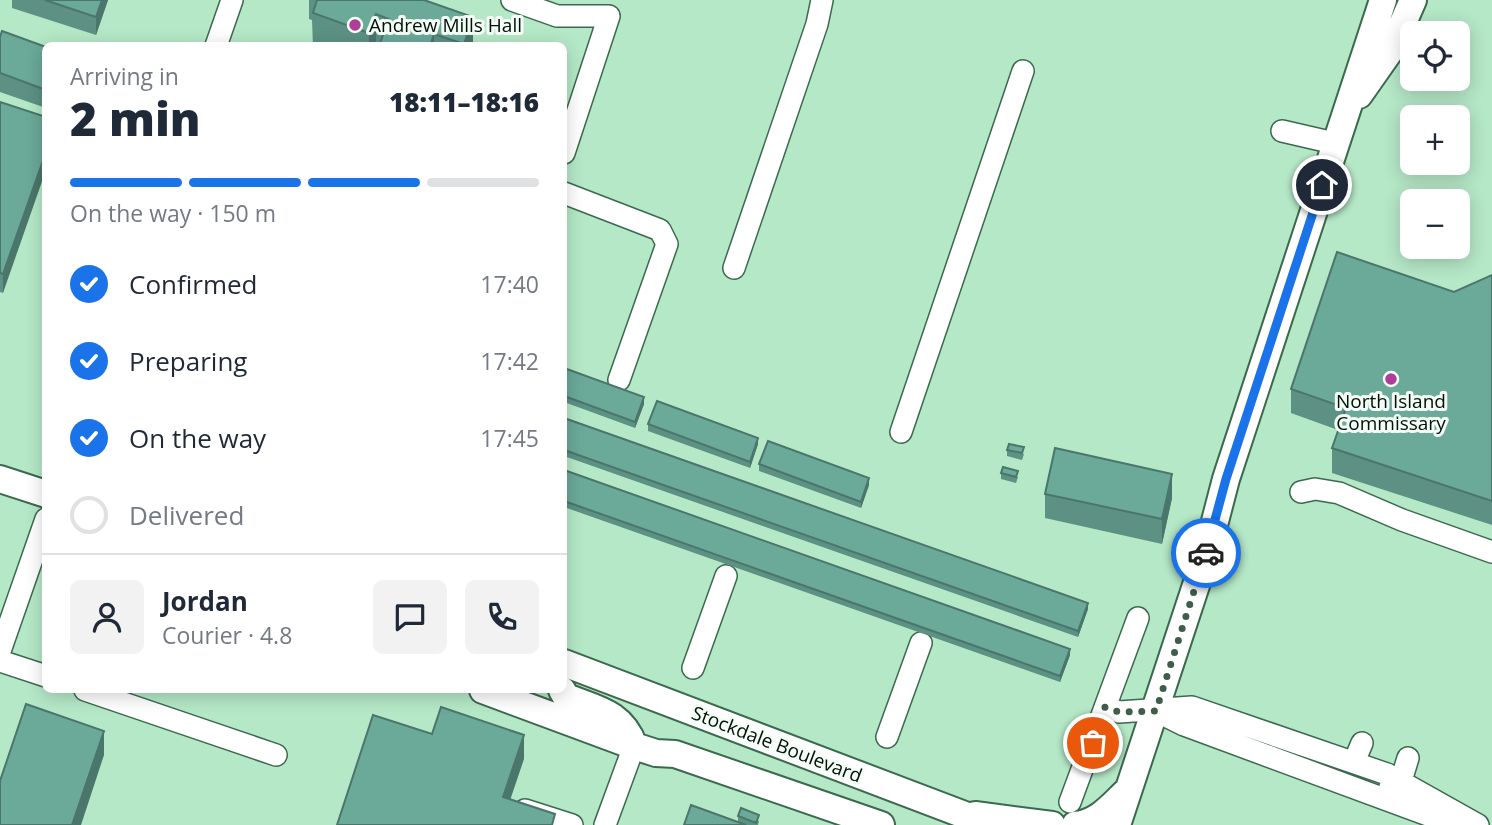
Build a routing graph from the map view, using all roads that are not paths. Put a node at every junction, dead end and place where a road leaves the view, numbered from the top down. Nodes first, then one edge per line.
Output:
1 (512, 0) edge
2 (822, 0) edge
3 (1383, 0) edge
4 (1413, 0) edge
5 (230, 1) edge
6 (560, 8) edge
7 (217, 42) edge
8 (1023, 71) dead end
9 (1282, 131) dead end
10 (1338, 131) junction
11 (567, 144) edge
12 (567, 194) edge
13 (734, 268) dead end
14 (619, 380) dead end
15 (901, 432) dead end
16 (0, 479) edge
17 (1301, 492) dead end
18 (42, 493) edge
19 (42, 530) edge
20 (1492, 552) edge
21 (726, 576) dead end
22 (1138, 618) dead end
23 (921, 643) dead end
24 (0, 651) edge
25 (0, 661) edge
26 (567, 664) edge
27 (693, 668) dead end
28 (42, 675) edge
29 (94, 693) edge
30 (491, 693) edge
31 (564, 693) edge
32 (1105, 707) junction
33 (1156, 711) junction
34 (887, 737) dead end
35 (634, 746) junction
36 (276, 755) dead end
37 (1408, 758) dead end
38 (1401, 781) junction
39 (1129, 790) junction
40 (1377, 795) junction
41 (959, 813) junction
42 (1072, 813) edge
43 (520, 825) edge
44 (572, 825) edge
45 (605, 825) edge
46 (881, 825) edge
47 (991, 825) edge
48 (1052, 825) edge
49 (1117, 825) edge
50 (1455, 825) edge
51 (1478, 825) edge

1 - 6 street
2 - 13 street
3 - 10 main road
4 - 10 main road
5 - 7 street
6 - 11 street
8 - 15 street
9 - 10 street
10 - 33 main road
12 - 14 street
16 - 18 main road
17 - 20 street
19 - 24 street
21 - 27 street
22 - 32 street
23 - 34 street
25 - 28 street
26 - 41 main road, Stockdale Boulevard
29 - 36 street
30 - 35 main road
31 - 35 main road
32 - 33 street
32 - 42 street
33 - 38 street
33 - 39 main road
33 - 40 street
35 - 45 street
35 - 46 main road
37 - 38 street
38 - 40 street
38 - 51 street
39 - 42 main road
39 - 49 main road
40 - 50 street
41 - 47 main road, Stockdale Boulevard
41 - 48 main road
43 - 44 street

